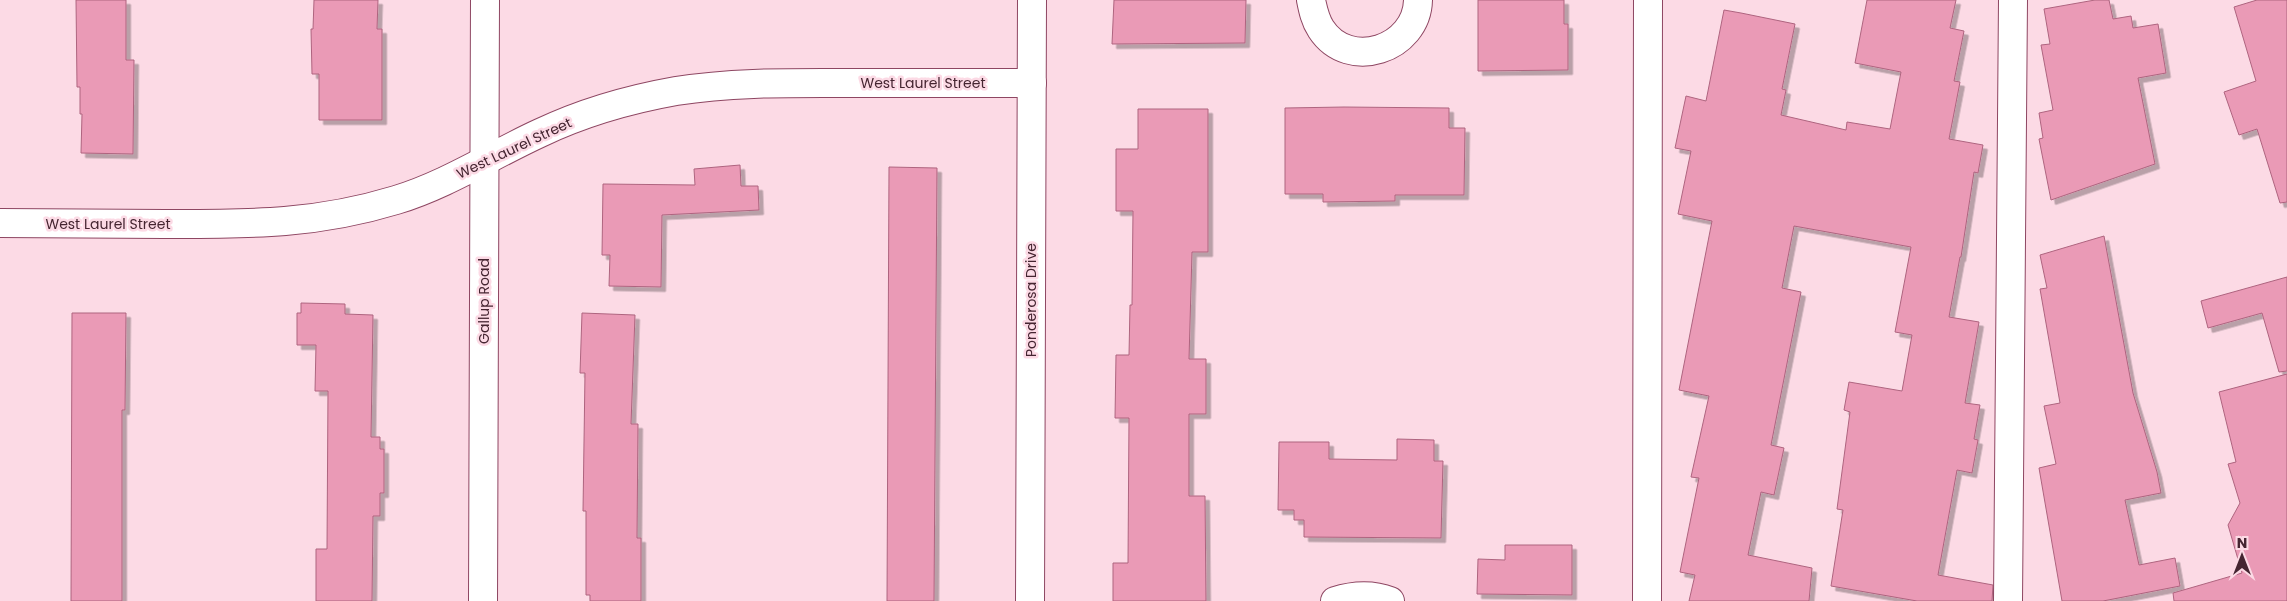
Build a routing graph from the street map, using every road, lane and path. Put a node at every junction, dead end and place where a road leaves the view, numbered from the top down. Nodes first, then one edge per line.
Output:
1 (485, 0) edge
2 (1032, 0) edge
3 (1311, 0) edge
4 (1418, 0) edge
5 (1648, 0) edge
6 (2013, 0) edge
7 (1032, 83) junction
8 (485, 160) junction
9 (0, 223) edge
10 (483, 601) edge
11 (1030, 601) edge
12 (1336, 601) edge
13 (1390, 601) edge
14 (1646, 601) edge
15 (2008, 601) edge

1 - 8 street, Gallup Road
2 - 7 street, Ponderosa Drive
3 - 4 street
5 - 14 street
6 - 15 street
7 - 8 street, West Laurel Street
7 - 11 street, Ponderosa Drive
8 - 9 street, West Laurel Street
8 - 10 street, Gallup Road
12 - 13 street

